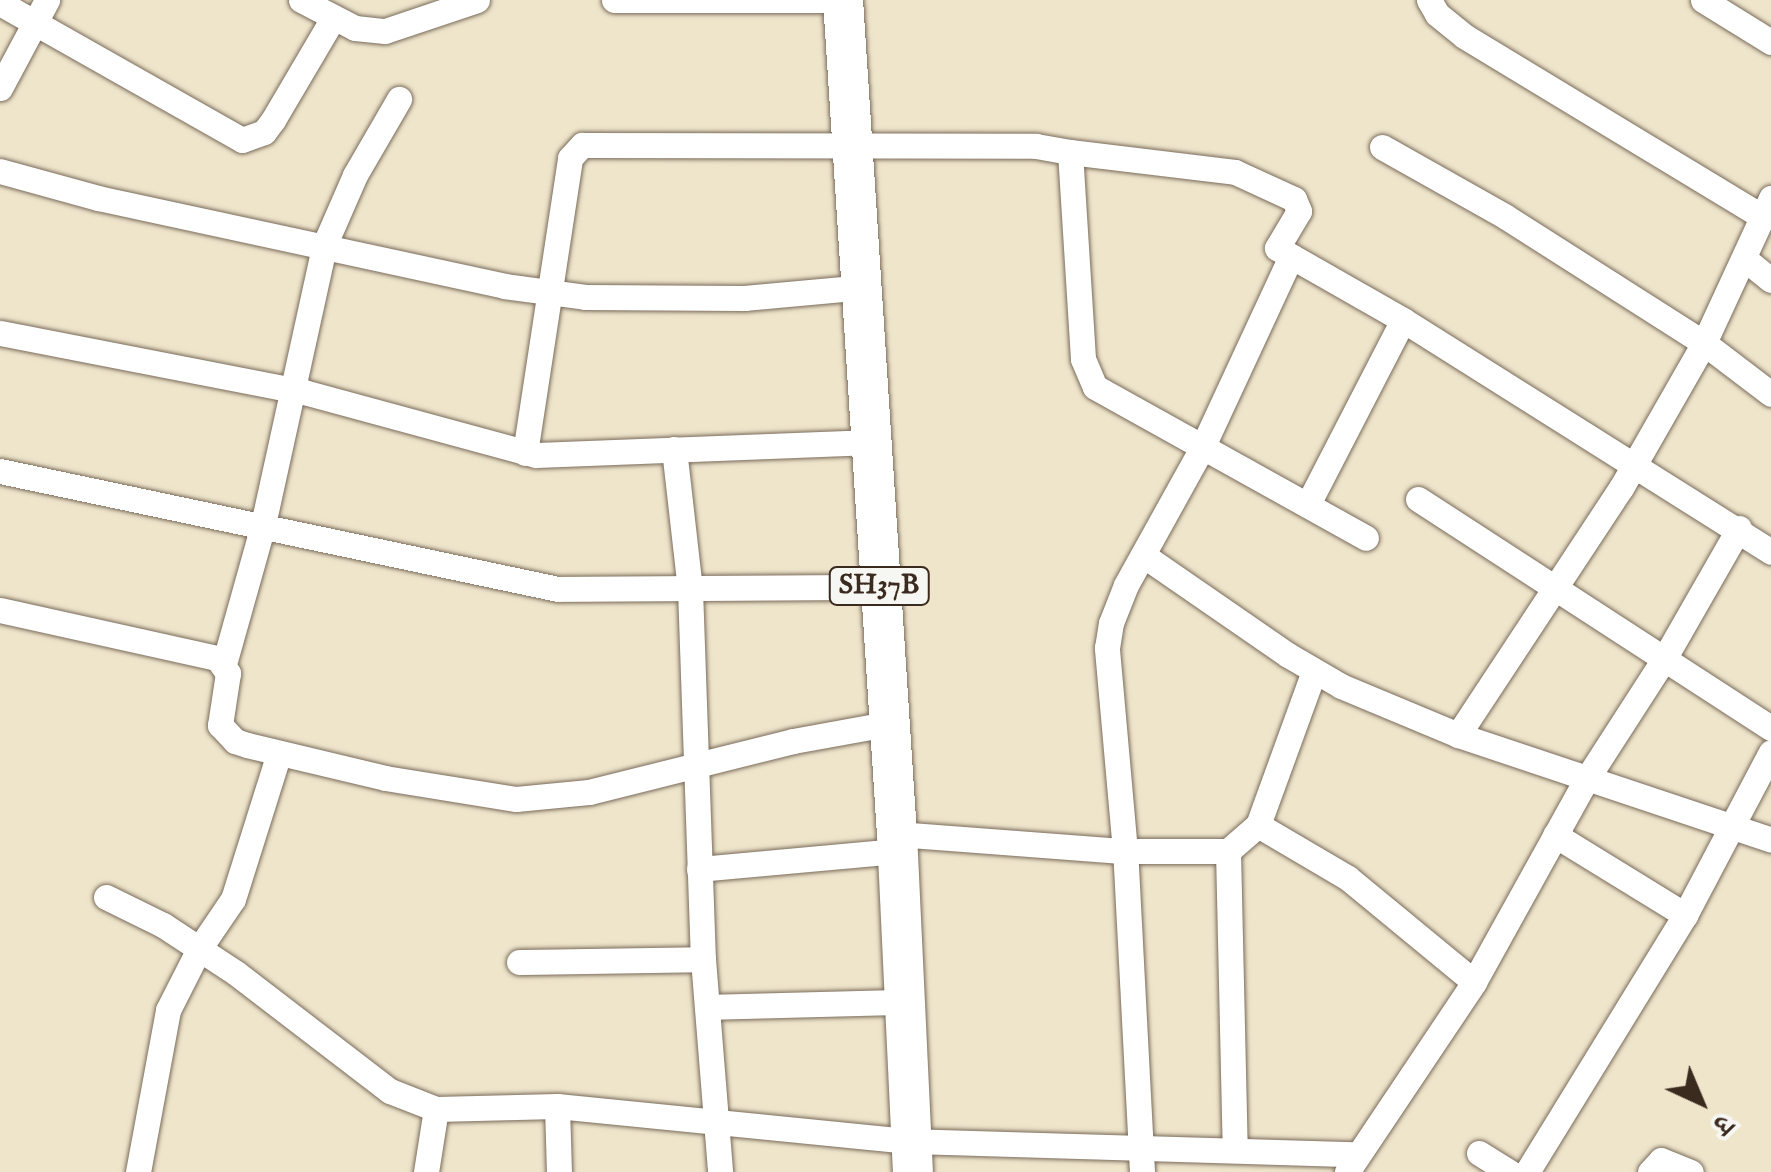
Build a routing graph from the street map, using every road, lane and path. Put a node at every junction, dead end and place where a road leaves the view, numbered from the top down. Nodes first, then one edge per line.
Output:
1 (302, 0) edge
2 (477, 0) edge
3 (614, 0) edge
4 (843, 0) edge
5 (1430, 0) edge
6 (1703, 0) edge
7 (0, 2) edge
8 (41, 11) edge
9 (333, 18) junction
10 (1771, 42) edge
11 (0, 88) edge
12 (399, 99) dead end
13 (1382, 147) dead end
14 (854, 149) junction
15 (1070, 152) junction
16 (0, 171) edge
17 (1768, 208) edge
18 (324, 246) junction
19 (1291, 256) junction
20 (1746, 260) junction
21 (1771, 280) edge
22 (865, 288) junction
23 (552, 292) junction
24 (1404, 320) junction
25 (0, 333) edge
26 (1704, 343) junction
27 (290, 389) junction
28 (1771, 394) edge
29 (873, 442) junction
30 (1203, 446) junction
31 (674, 449) junction
32 (524, 453) junction
33 (1636, 464) junction
34 (0, 471) edge
35 (1418, 499) dead end
36 (1308, 504) junction
37 (262, 528) junction
38 (1739, 528) junction
39 (1366, 538) dead end
40 (1771, 552) edge
41 (1143, 556) junction
42 (879, 586) junction
43 (1553, 588) junction
44 (690, 589) junction
45 (0, 610) edge
46 (1664, 659) junction
47 (224, 664) junction
48 (1314, 672) junction
49 (887, 724) junction
50 (1771, 728) edge
51 (1458, 735) junction
52 (1771, 752) edge
53 (279, 753) junction
54 (695, 769) junction
55 (1586, 780) junction
56 (1730, 824) junction
57 (1258, 825) junction
58 (1555, 835) junction
59 (1771, 840) edge
60 (898, 842) junction
61 (1125, 851) junction
62 (1228, 851) junction
63 (699, 869) junction
64 (106, 897) dead end
65 (1685, 916) junction
66 (199, 950) junction
67 (703, 959) junction
68 (519, 962) dead end
69 (1474, 982) junction
70 (904, 1002) junction
71 (707, 1007) junction
72 (557, 1106) junction
73 (436, 1108) junction
74 (716, 1122) junction
75 (1235, 1150) junction
76 (1479, 1153) dead end
77 (911, 1157) edge
78 (1142, 1160) edge
79 (1352, 1163) edge
80 (138, 1172) edge
81 (426, 1172) edge
82 (559, 1172) edge
83 (720, 1172) edge
84 (1510, 1172) edge
85 (1527, 1172) edge
86 (1650, 1172) edge
87 (1692, 1172) edge

1 - 9 street
2 - 9 street
3 - 4 street
4 - 14 main road, SH37B
5 - 17 street
6 - 10 street
7 - 8 street
8 - 9 street
8 - 11 street
12 - 18 street
13 - 26 street
14 - 15 street
14 - 22 main road, SH37B
14 - 23 street
15 - 19 street
15 - 30 street
16 - 18 street
17 - 20 street
18 - 23 street
18 - 27 street
19 - 24 street
19 - 30 street
20 - 21 street
20 - 26 street
22 - 23 street
22 - 29 main road, SH37B
23 - 32 street
24 - 33 street
24 - 36 street
25 - 27 street
26 - 28 street
26 - 33 street
27 - 32 street
27 - 37 street
29 - 31 street
29 - 42 main road, SH37B
30 - 36 street
30 - 41 street
31 - 32 street
31 - 44 street
33 - 38 street
33 - 43 street
34 - 37 street
35 - 43 street
36 - 39 street
37 - 44 street
37 - 47 street
38 - 40 street
38 - 46 street
41 - 48 street
41 - 61 street
42 - 44 street
42 - 49 main road, SH37B
43 - 46 street
43 - 51 street
44 - 54 street
45 - 47 street
46 - 50 street
46 - 55 street
47 - 53 street
48 - 51 street
48 - 57 street
49 - 54 street
49 - 60 main road, SH37B
51 - 55 street
52 - 56 street
53 - 54 street
53 - 66 street
54 - 63 street
55 - 56 street
55 - 58 street
56 - 59 street
56 - 65 street
57 - 62 street
57 - 69 street
58 - 65 street
58 - 69 street
60 - 61 street
60 - 63 street
60 - 70 main road, SH37B
61 - 62 street
61 - 78 street
62 - 75 street
63 - 67 street
64 - 66 street
65 - 85 street
66 - 73 street
66 - 80 street
67 - 68 street
67 - 71 street
69 - 79 street
70 - 71 street
70 - 77 main road, SH37B
71 - 74 street
72 - 73 street
72 - 74 street
72 - 82 street
73 - 81 street
74 - 77 street
74 - 83 street
75 - 78 street
75 - 79 street
76 - 84 street
77 - 78 street
86 - 87 street

